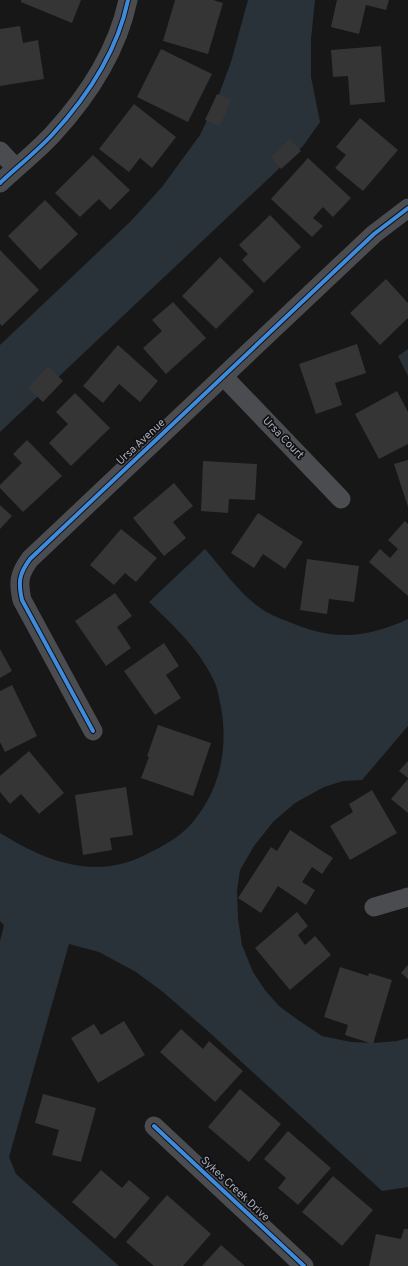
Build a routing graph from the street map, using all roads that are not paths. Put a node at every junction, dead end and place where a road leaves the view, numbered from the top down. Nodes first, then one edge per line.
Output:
1 (128, 0) edge
2 (0, 151) edge
3 (16, 168) junction
4 (0, 183) edge
5 (408, 208) edge
6 (224, 377) junction
7 (342, 499) dead end
8 (93, 732) dead end
9 (408, 896) edge
10 (374, 907) dead end
11 (154, 1126) dead end
12 (304, 1266) edge

1 - 3 street
2 - 3 street
3 - 4 street
5 - 6 street, Ursa Avenue
6 - 7 street, Ursa Court
6 - 8 street, Ursa Avenue
9 - 10 street
11 - 12 street, Sykes Creek Drive

